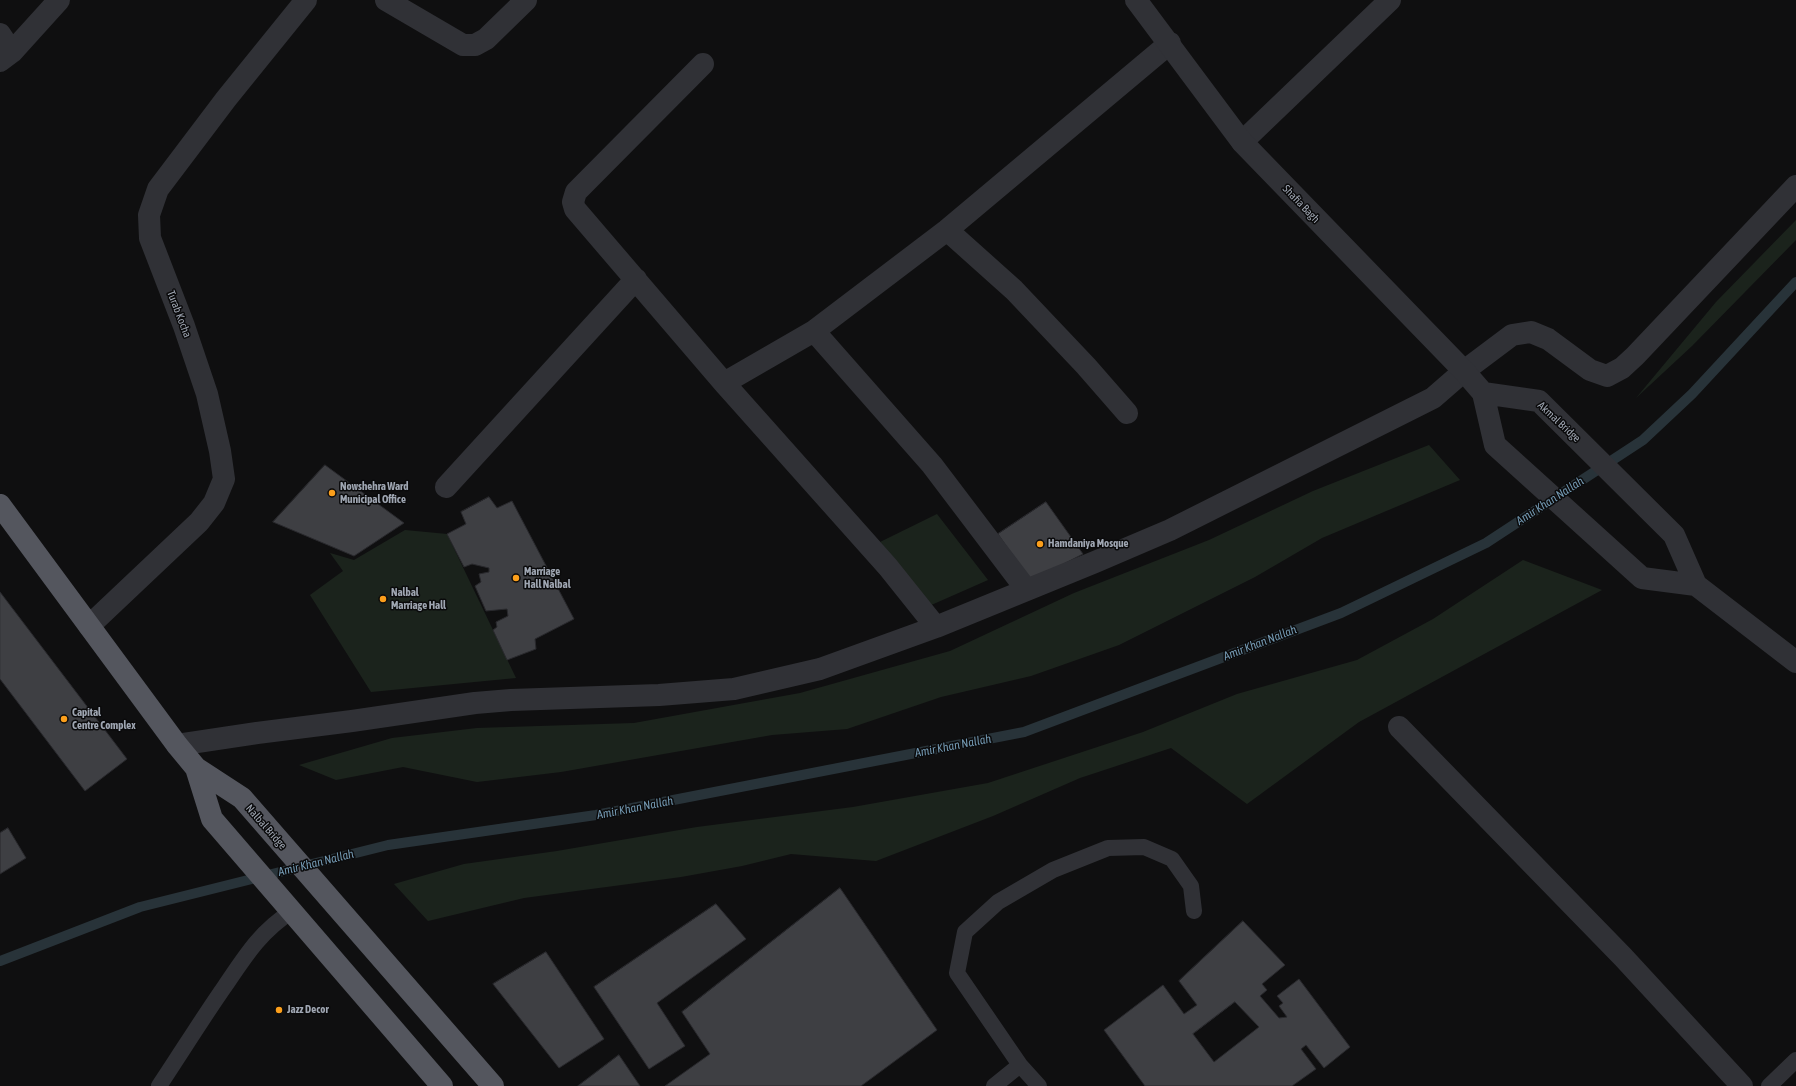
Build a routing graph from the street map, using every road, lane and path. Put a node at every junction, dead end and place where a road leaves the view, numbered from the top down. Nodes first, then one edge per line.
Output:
1 (59, 0) edge
2 (306, 0) edge
3 (386, 0) edge
4 (526, 0) edge
5 (1136, 0) edge
6 (1390, 0) edge
7 (1170, 44) junction
8 (4, 49) edge
9 (703, 64) dead end
10 (1242, 142) junction
11 (1796, 186) edge
12 (947, 230) junction
13 (636, 279) junction
14 (814, 330) junction
15 (1464, 371) junction
16 (724, 383) junction
17 (1483, 393) junction
18 (1127, 413) dead end
19 (446, 487) dead end
20 (0, 505) edge
21 (1696, 585) junction
22 (1026, 589) junction
23 (90, 626) junction
24 (936, 627) junction
25 (1796, 662) edge
26 (1399, 727) dead end
27 (177, 745) junction
28 (196, 768) junction
29 (292, 911) junction
30 (1194, 911) dead end
31 (1796, 1060) edge
32 (1020, 1066) junction
33 (159, 1086) edge
34 (442, 1086) edge
35 (493, 1086) edge
36 (994, 1086) edge
37 (1039, 1086) edge
38 (1742, 1086) edge
39 (1769, 1086) edge

1 - 8 street
2 - 23 street, Turab Kocha
3 - 4 street
5 - 7 street, Shafia Bagh
6 - 10 street
7 - 10 street, Shafia Bagh
7 - 12 street
9 - 13 street
10 - 15 street, Shafia Bagh
11 - 15 street
12 - 14 street
12 - 18 street
13 - 16 street
13 - 19 street
14 - 16 street
14 - 22 street
15 - 17 street, Shafia Bagh
15 - 22 street
16 - 24 street
17 - 21 street, Akmal Bridge
17 - 21 street
20 - 23 highway
21 - 25 street
22 - 24 street
23 - 27 highway
24 - 27 street
26 - 38 street
27 - 28 highway
28 - 29 highway
28 - 35 highway, Nalbal Bridge
29 - 33 lane
29 - 34 highway
30 - 32 lane
31 - 39 lane
32 - 36 lane
32 - 37 lane

